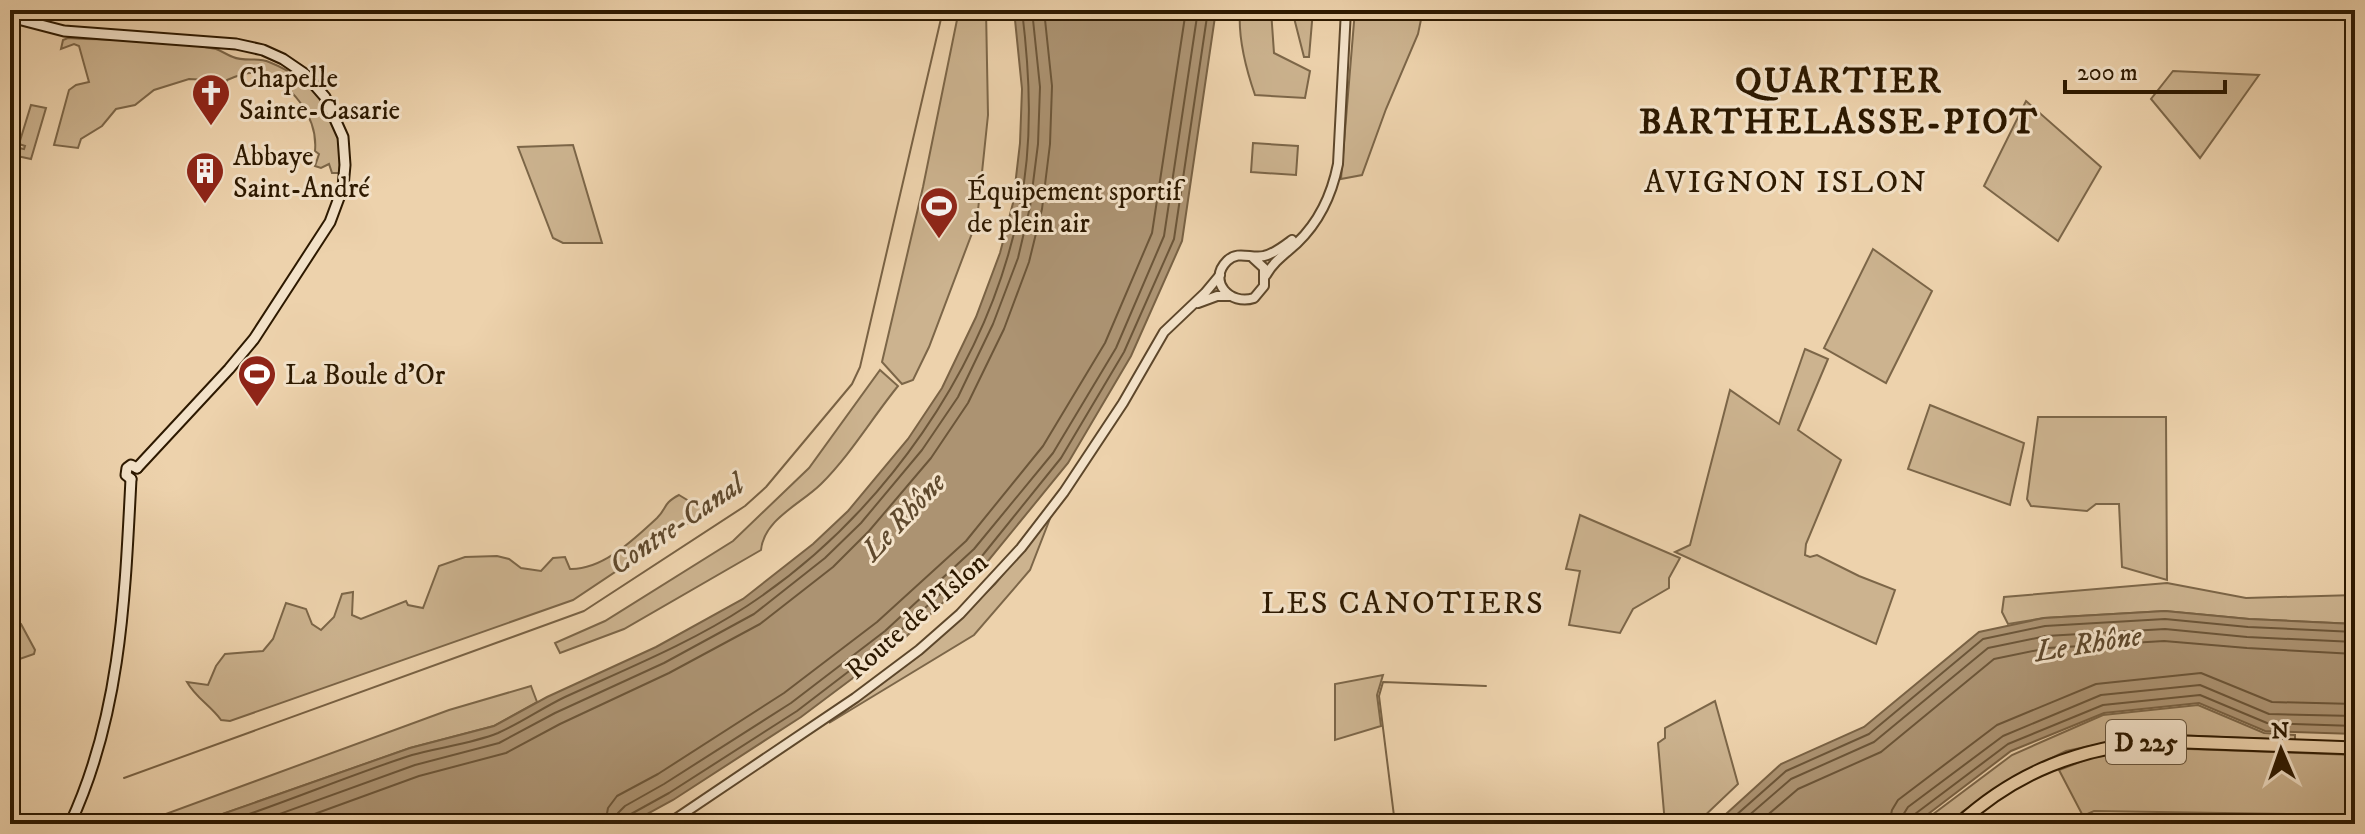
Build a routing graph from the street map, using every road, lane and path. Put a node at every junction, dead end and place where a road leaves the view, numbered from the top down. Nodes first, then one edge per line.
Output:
1 (1346, 10) edge
2 (10, 14) edge
3 (1309, 228) junction
4 (1252, 257) junction
5 (1220, 275) junction
6 (1266, 275) junction
7 (1230, 296) junction
8 (1193, 305) junction
9 (2355, 748) edge
10 (70, 824) edge
11 (668, 824) edge
12 (1959, 824) edge

1 - 3 street
2 - 10 main road
3 - 4 street
3 - 6 street
4 - 5 street
4 - 6 street
5 - 7 street
5 - 8 street, Route de l'Islon
6 - 7 street
7 - 8 street, Route de l'Islon
8 - 11 street, Route de l'Islon
9 - 12 highway, D 225

